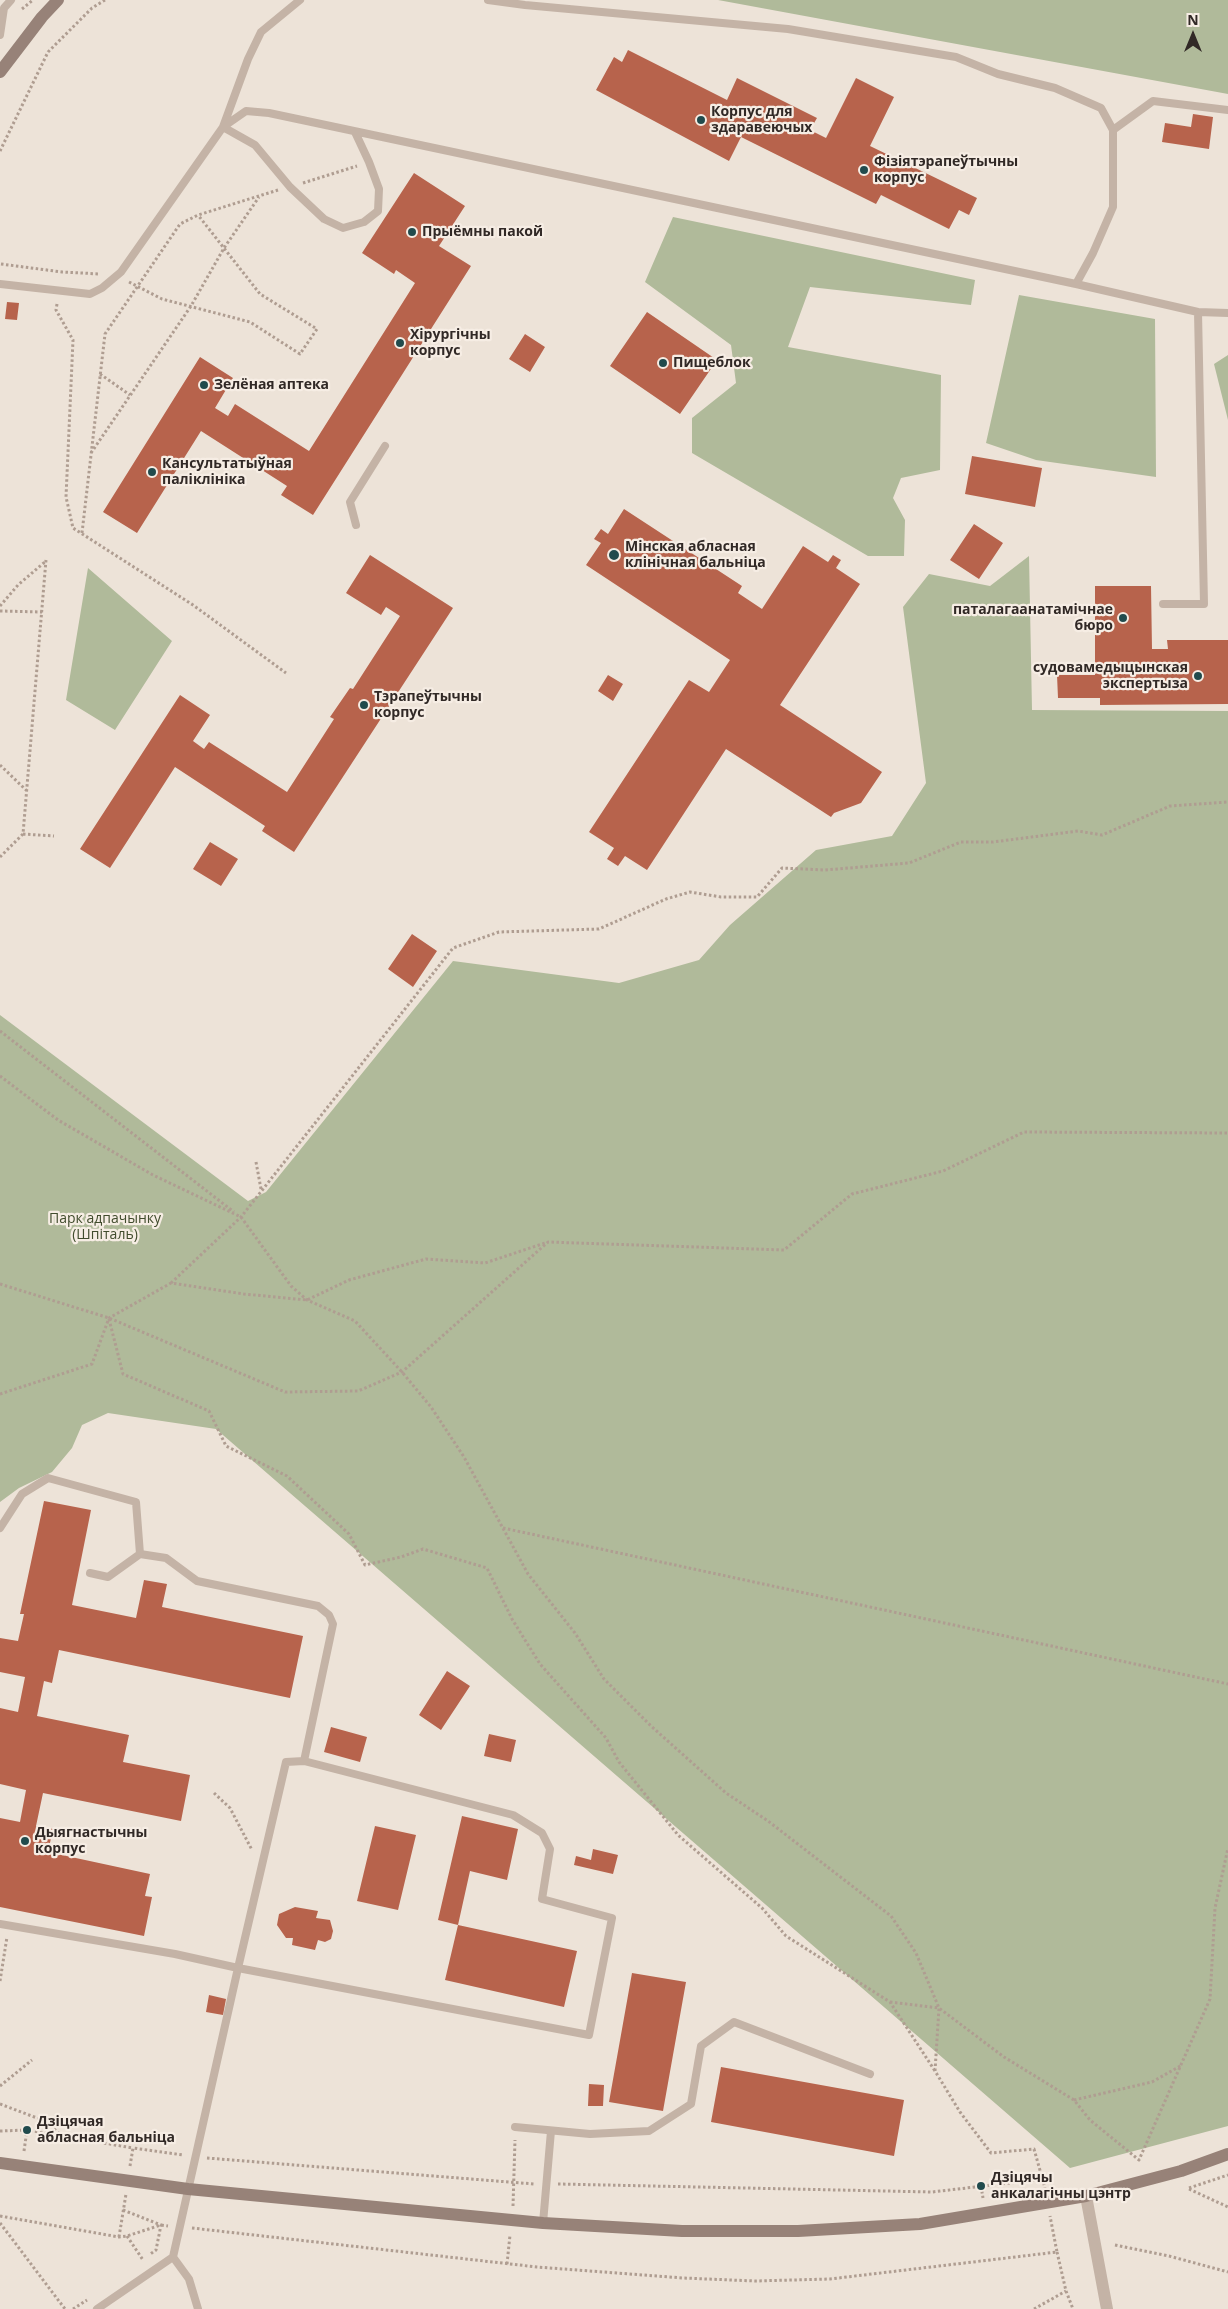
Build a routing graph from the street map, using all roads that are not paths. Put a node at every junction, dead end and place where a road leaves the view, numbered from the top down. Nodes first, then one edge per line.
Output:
1 (11, 0) edge
2 (58, 0) edge
3 (300, 0) edge
4 (488, 0) edge
5 (4, 4) edge
6 (562, 4) edge
7 (0, 35) edge
8 (0, 72) edge
9 (1228, 110) edge
10 (223, 127) junction
11 (1113, 130) junction
12 (355, 132) junction
13 (0, 284) edge
14 (1076, 284) junction
15 (1198, 312) junction
16 (1228, 313) edge
17 (384, 446) dead end
18 (356, 525) dead end
19 (1163, 604) dead end
20 (0, 1528) edge
21 (140, 1554) junction
22 (90, 1573) dead end
23 (304, 1761) junction
24 (4, 1925) edge
25 (238, 1968) junction
26 (870, 2074) dead end
27 (515, 2128) road end
28 (551, 2131) junction
29 (1228, 2154) edge
30 (0, 2163) edge
31 (188, 2190) junction
32 (1086, 2196) junction
33 (544, 2223) junction
34 (173, 2257) junction
35 (97, 2309) edge
36 (198, 2309) edge
37 (1107, 2309) edge

1 - 5 lane
2 - 8 main road
3 - 10 lane
4 - 6 lane
5 - 7 lane
6 - 11 lane
9 - 11 lane
10 - 12 lane
10 - 12 lane
10 - 13 lane
11 - 14 lane
12 - 14 lane
14 - 15 lane
15 - 16 lane
15 - 19 lane
17 - 18 lane
20 - 21 lane
21 - 22 lane
21 - 23 lane
23 - 25 lane
23 - 25 lane
24 - 25 lane
25 - 31 lane
26 - 28 lane
27 - 28 lane
28 - 33 lane
29 - 32 main road
30 - 31 main road
31 - 33 main road
31 - 34 lane
32 - 33 main road
32 - 37 street
34 - 35 lane
34 - 36 lane

